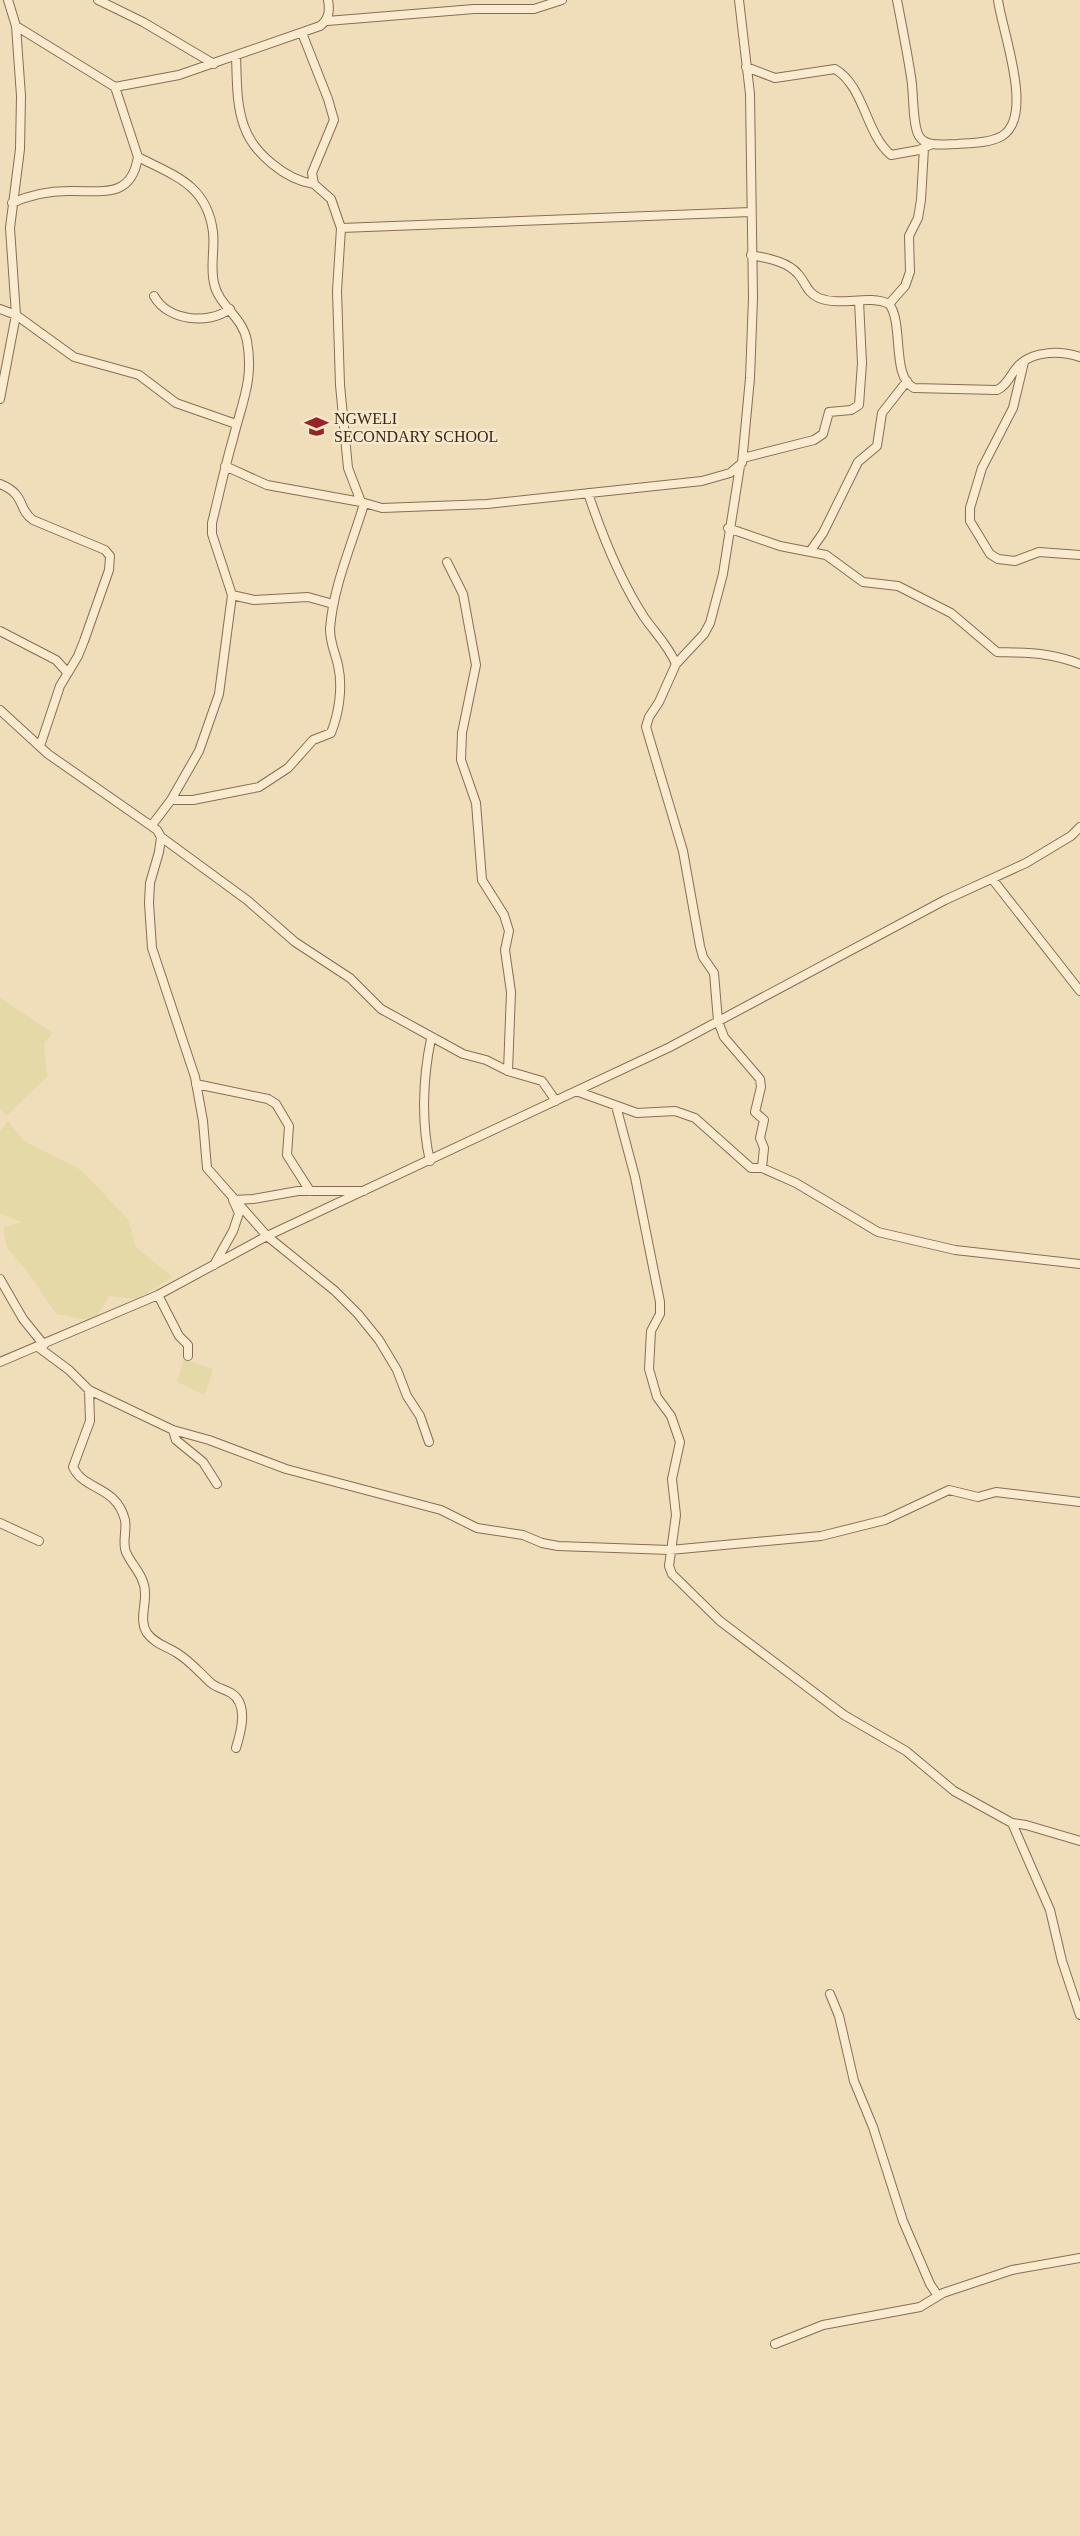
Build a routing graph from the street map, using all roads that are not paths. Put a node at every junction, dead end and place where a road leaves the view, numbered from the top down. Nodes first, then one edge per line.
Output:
1 (8, 0) edge
2 (98, 0) edge
3 (328, 0) edge
4 (562, 0) edge
5 (739, 0) edge
6 (897, 0) edge
7 (998, 0) edge
8 (327, 21) junction
9 (16, 26) junction
10 (302, 33) junction
11 (236, 56) junction
12 (214, 64) junction
13 (746, 67) junction
14 (115, 87) junction
15 (928, 146) junction
16 (138, 157) junction
17 (314, 184) junction
18 (12, 203) junction
19 (750, 212) junction
20 (341, 228) junction
21 (751, 255) junction
22 (154, 296) dead end
23 (859, 301) junction
24 (890, 304) junction
25 (0, 309) edge
26 (230, 309) junction
27 (16, 315) junction
28 (1080, 357) edge
29 (1024, 362) junction
30 (906, 381) junction
31 (0, 399) edge
32 (236, 424) junction
33 (743, 458) junction
34 (225, 466) junction
35 (740, 466) junction
36 (0, 484) edge
37 (588, 493) junction
38 (362, 503) junction
39 (728, 528) junction
40 (811, 550) junction
41 (1080, 555) edge
42 (447, 562) dead end
43 (232, 595) junction
44 (333, 604) junction
45 (0, 631) edge
46 (1079, 663) edge
47 (676, 664) junction
48 (67, 672) junction
49 (0, 710) edge
50 (40, 746) junction
51 (171, 800) junction
52 (152, 825) junction
53 (1080, 827) edge
54 (160, 837) junction
55 (993, 880) junction
56 (1080, 991) edge
57 (718, 1021) junction
58 (431, 1039) junction
59 (508, 1071) junction
60 (196, 1084) junction
61 (576, 1091) junction
62 (556, 1101) junction
63 (616, 1106) junction
64 (430, 1161) junction
65 (762, 1168) junction
66 (310, 1191) junction
67 (368, 1191) junction
68 (233, 1200) junction
69 (267, 1236) junction
70 (1080, 1264) edge
71 (214, 1265) junction
72 (0, 1279) edge
73 (158, 1295) junction
74 (41, 1346) junction
75 (188, 1356) dead end
76 (0, 1362) edge
77 (89, 1390) junction
78 (173, 1430) junction
79 (429, 1442) dead end
80 (217, 1484) dead end
81 (1080, 1502) edge
82 (0, 1523) edge
83 (39, 1541) dead end
84 (670, 1550) junction
85 (236, 1748) dead end
86 (1012, 1823) junction
87 (1080, 1841) edge
88 (830, 1994) dead end
89 (1080, 2015) edge
90 (1080, 2258) edge
91 (938, 2296) junction
92 (776, 2344) dead end

1 - 9 street
2 - 12 street
3 - 8 street
4 - 8 street
5 - 13 street
6 - 15 street
7 - 15 street
8 - 10 street
9 - 14 street
9 - 18 street
10 - 11 street
10 - 17 street
11 - 12 street
11 - 17 street
12 - 14 street
13 - 15 street
13 - 19 street
14 - 16 street
15 - 24 street
16 - 18 street
16 - 26 street
17 - 20 street
18 - 27 street
19 - 20 street
19 - 21 street
20 - 38 street
21 - 23 street
21 - 33 street
22 - 26 street
23 - 24 street
23 - 33 street
24 - 30 street
25 - 27 street
26 - 32 street
27 - 31 street
27 - 32 street
28 - 29 street
29 - 30 street
29 - 41 street
30 - 40 street
32 - 34 street
33 - 35 street
34 - 38 street
34 - 43 street
35 - 37 street
35 - 39 street
36 - 48 street
37 - 38 street
37 - 47 street
38 - 44 street
39 - 40 street
39 - 47 street
40 - 46 street
42 - 59 street
43 - 44 street
43 - 51 street
44 - 51 street
45 - 48 street
47 - 57 street
48 - 50 street
49 - 50 street
50 - 52 street
51 - 52 street
52 - 54 street
53 - 55 street
54 - 58 street
54 - 60 street
55 - 56 street
55 - 57 street
57 - 61 street
57 - 65 street
58 - 59 street
58 - 64 street
59 - 62 street
60 - 66 street
60 - 68 street
61 - 62 street
61 - 63 street
62 - 64 street
63 - 65 street
63 - 84 street
64 - 67 street
65 - 70 street
66 - 67 street
66 - 68 street
67 - 69 street
68 - 69 street
68 - 71 street
69 - 71 street
69 - 79 street
71 - 73 street
72 - 74 street
73 - 74 street
73 - 75 street
74 - 76 street
74 - 77 street
77 - 78 street
77 - 85 street
78 - 80 street
78 - 84 street
81 - 84 street
82 - 83 street
84 - 86 street
86 - 87 street
86 - 89 street
88 - 91 street
90 - 91 street
91 - 92 street

